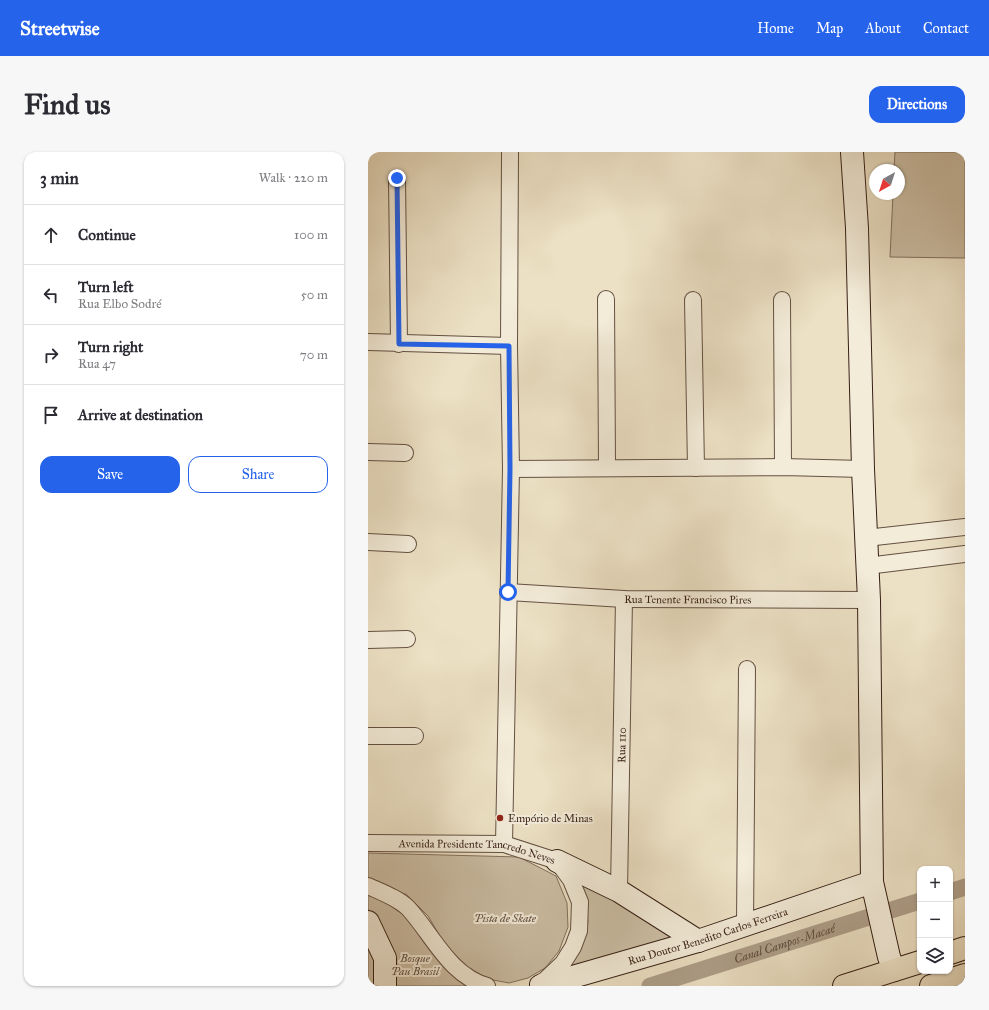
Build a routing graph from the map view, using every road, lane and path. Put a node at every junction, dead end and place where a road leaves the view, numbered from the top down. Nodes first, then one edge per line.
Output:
1 (510, 152) edge
2 (852, 152) edge
3 (397, 178) dead end
4 (606, 300) dead end
5 (693, 300) dead end
6 (782, 300) dead end
7 (368, 342) edge
8 (399, 344) junction
9 (509, 346) junction
10 (368, 452) edge
11 (405, 453) dead end
12 (783, 466) junction
13 (607, 467) junction
14 (696, 468) junction
15 (510, 469) junction
16 (863, 469) junction
17 (965, 527) edge
18 (866, 538) junction
19 (368, 542) edge
20 (408, 544) dead end
21 (965, 554) edge
22 (867, 566) junction
23 (508, 592) junction
24 (624, 599) junction
25 (869, 600) junction
26 (407, 639) dead end
27 (368, 640) edge
28 (747, 669) dead end
29 (368, 736) edge
30 (415, 736) dead end
31 (368, 843) edge
32 (504, 844) junction
33 (557, 861) junction
34 (368, 886) edge
35 (873, 888) junction
36 (619, 891) junction
37 (368, 922) edge
38 (745, 925) junction
39 (698, 941) junction
40 (965, 948) edge
41 (953, 952) edge
42 (917, 962) edge
43 (891, 964) junction
44 (965, 975) edge
45 (385, 986) edge
46 (487, 986) edge
47 (535, 986) edge
48 (541, 986) edge
49 (844, 986) edge
50 (931, 986) edge

1 - 9 street
2 - 16 street
3 - 8 street
4 - 13 street
5 - 14 street
6 - 12 street
7 - 8 street
8 - 9 street
9 - 15 street
10 - 11 street
12 - 14 street
12 - 16 street
13 - 14 street
13 - 15 street
15 - 23 street
16 - 18 street
17 - 18 street
18 - 22 street
19 - 20 street
21 - 22 street
22 - 25 street
23 - 24 street, Rua Tenente Francisco Pires
23 - 32 street
24 - 25 street, Rua Tenente Francisco Pires
24 - 36 street, Rua 110
25 - 35 street
26 - 27 street
28 - 38 street
29 - 30 street
31 - 32 street, Avenida Presidente Tancredo Neves
32 - 33 street, Avenida Presidente Tancredo Neves
33 - 36 street
33 - 47 street, Avenida Presidente Tancredo Neves
34 - 46 street
35 - 38 street, Rua Doutor Benedito Carlos Ferreira
35 - 43 street
36 - 39 street
37 - 45 street
38 - 39 street, Rua Doutor Benedito Carlos Ferreira
39 - 48 street, Rua Doutor Benedito Carlos Ferreira
40 - 41 main road
42 - 43 main road
43 - 49 main road
44 - 50 main road

